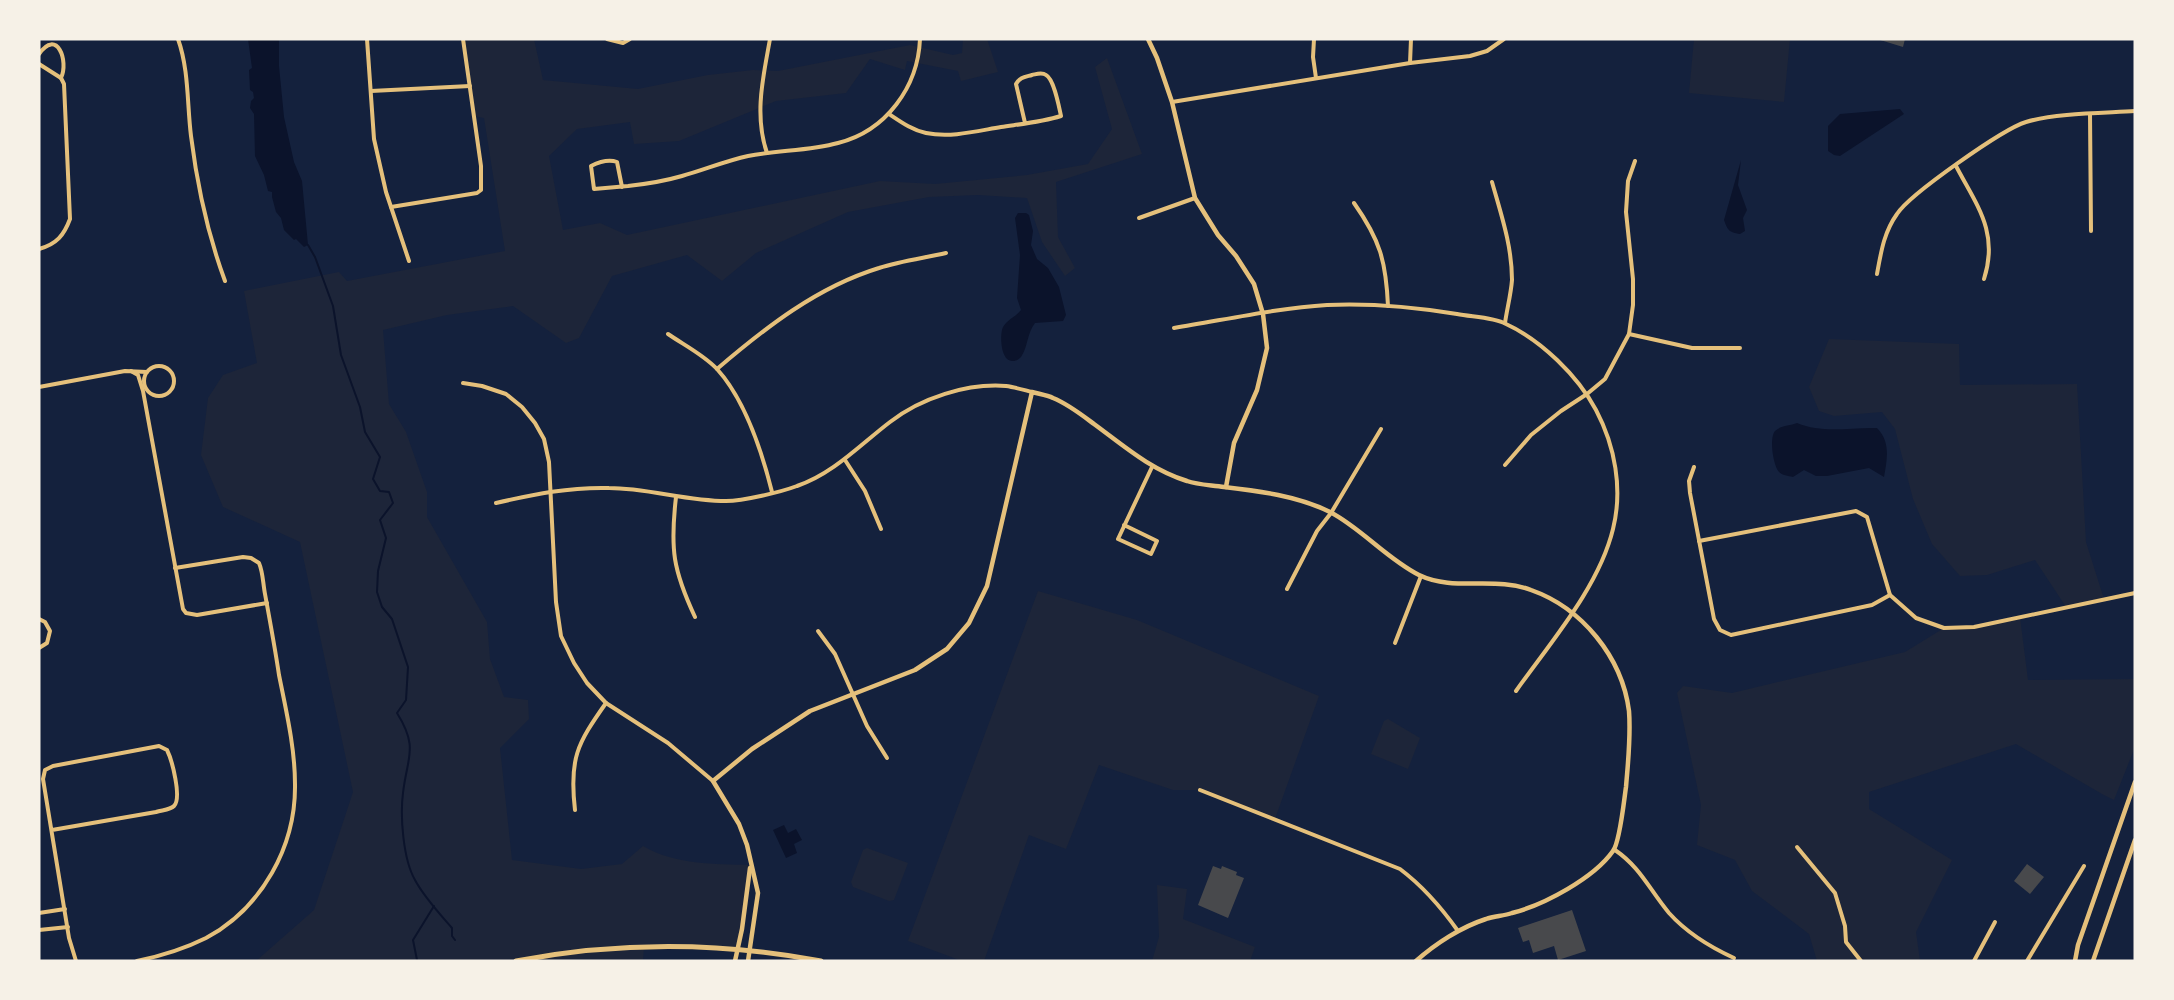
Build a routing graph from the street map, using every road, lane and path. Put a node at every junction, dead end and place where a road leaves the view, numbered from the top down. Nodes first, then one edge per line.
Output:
1 (178, 39) edge
2 (368, 39) edge
3 (463, 39) edge
4 (607, 39) edge
5 (630, 39) edge
6 (770, 39) edge
7 (920, 39) edge
8 (1148, 39) edge
9 (1314, 39) edge
10 (1411, 39) edge
11 (1504, 39) edge
12 (39, 54) edge
13 (1410, 63) junction
14 (39, 64) edge
15 (61, 78) junction
16 (1316, 78) junction
17 (470, 86) junction
18 (371, 91) junction
19 (1172, 102) junction
20 (2135, 111) edge
21 (889, 114) junction
22 (2090, 114) junction
23 (1025, 123) junction
24 (767, 153) junction
25 (1635, 161) dead end
26 (1956, 166) junction
27 (1492, 182) dead end
28 (622, 187) junction
29 (1195, 198) junction
30 (1354, 203) dead end
31 (391, 207) junction
32 (1139, 218) dead end
33 (2091, 231) dead end
34 (39, 249) edge
35 (946, 253) dead end
36 (409, 261) dead end
37 (1877, 274) dead end
38 (1984, 279) dead end
39 (225, 281) dead end
40 (1388, 306) junction
41 (1263, 314) junction
42 (1505, 322) junction
43 (1174, 328) dead end
44 (668, 334) dead end
45 (1629, 334) junction
46 (1740, 348) dead end
47 (717, 369) junction
48 (130, 371) junction
49 (147, 372) junction
50 (463, 383) dead end
51 (39, 387) edge
52 (1032, 392) junction
53 (1587, 394) junction
54 (1381, 429) dead end
55 (845, 460) junction
56 (1504, 465) dead end
57 (1152, 466) junction
58 (1694, 467) dead end
59 (1226, 487) junction
60 (551, 490) junction
61 (772, 492) junction
62 (676, 497) junction
63 (496, 503) dead end
64 (1331, 513) junction
65 (1124, 525) junction
66 (882, 529) dead end
67 (1699, 541) junction
68 (175, 568) junction
69 (1421, 576) junction
70 (1287, 588) dead end
71 (2135, 593) edge
72 (1890, 596) junction
73 (267, 603) junction
74 (1572, 611) junction
75 (695, 617) dead end
76 (39, 619) edge
77 (818, 632) dead end
78 (1395, 643) dead end
79 (39, 648) edge
80 (1516, 691) dead end
81 (854, 695) junction
82 (606, 703) junction
83 (887, 758) dead end
84 (713, 781) junction
85 (2135, 782) edge
86 (1200, 790) dead end
87 (575, 810) dead end
88 (52, 830) junction
89 (2135, 840) edge
90 (1797, 847) dead end
91 (1615, 850) junction
92 (751, 865) junction
93 (2084, 866) dead end
94 (65, 909) junction
95 (39, 913) edge
96 (1995, 922) dead end
97 (68, 927) junction
98 (39, 930) edge
99 (1458, 932) junction
100 (737, 950) junction
101 (751, 951) junction
102 (1734, 958) dead end
103 (76, 961) edge
104 (137, 961) edge
105 (516, 961) edge
106 (735, 961) edge
107 (748, 961) edge
108 (821, 961) edge
109 (1416, 961) edge
110 (1862, 961) edge
111 (1974, 961) edge
112 (2027, 961) edge
113 (2074, 961) edge
114 (2093, 961) edge

1 - 39 street
2 - 18 street
3 - 17 street
4 - 5 street
6 - 24 street
7 - 21 street
8 - 19 street
9 - 16 street
10 - 13 street
11 - 13 street
12 - 15 street
13 - 16 street
14 - 15 street
15 - 34 street
16 - 19 street
17 - 18 street
17 - 31 street
18 - 31 street
19 - 29 street
20 - 22 street
21 - 23 street
21 - 24 street
22 - 26 street
22 - 33 street
23 - 23 street
24 - 28 street
25 - 45 street
26 - 37 street
26 - 38 street
27 - 42 street
28 - 28 street
29 - 32 street
29 - 41 street
30 - 40 street
31 - 36 street
35 - 47 street
40 - 41 street
40 - 42 street
41 - 43 street
41 - 59 street
42 - 53 street
44 - 47 street
45 - 46 street
45 - 53 street
47 - 61 street
48 - 49 street
48 - 51 street
48 - 68 street
49 - 49 street
50 - 60 street
52 - 55 street
52 - 57 street
52 - 81 street
53 - 56 street
53 - 74 street
54 - 64 street
55 - 61 street
55 - 66 street
57 - 59 street
57 - 65 street
58 - 67 street
59 - 64 street
60 - 62 street
60 - 63 street
60 - 82 street
61 - 62 street
62 - 75 street
64 - 69 street
64 - 70 street
65 - 65 street
67 - 72 street
67 - 72 street
68 - 73 street
68 - 73 street
69 - 74 street
69 - 78 street
71 - 72 street
73 - 104 street
74 - 80 street
74 - 91 street
76 - 79 street
77 - 81 street
81 - 83 street
81 - 84 street
82 - 84 street
82 - 87 street
84 - 92 street
85 - 113 street
86 - 99 street
88 - 88 street
88 - 94 street
89 - 114 street
90 - 110 street
91 - 99 street
91 - 102 street
92 - 100 street
92 - 101 street
93 - 112 street
94 - 95 street
94 - 97 street
96 - 111 street
97 - 98 street
97 - 103 street
99 - 109 street
100 - 101 main road
100 - 105 main road
100 - 106 street
101 - 107 street
101 - 108 main road

